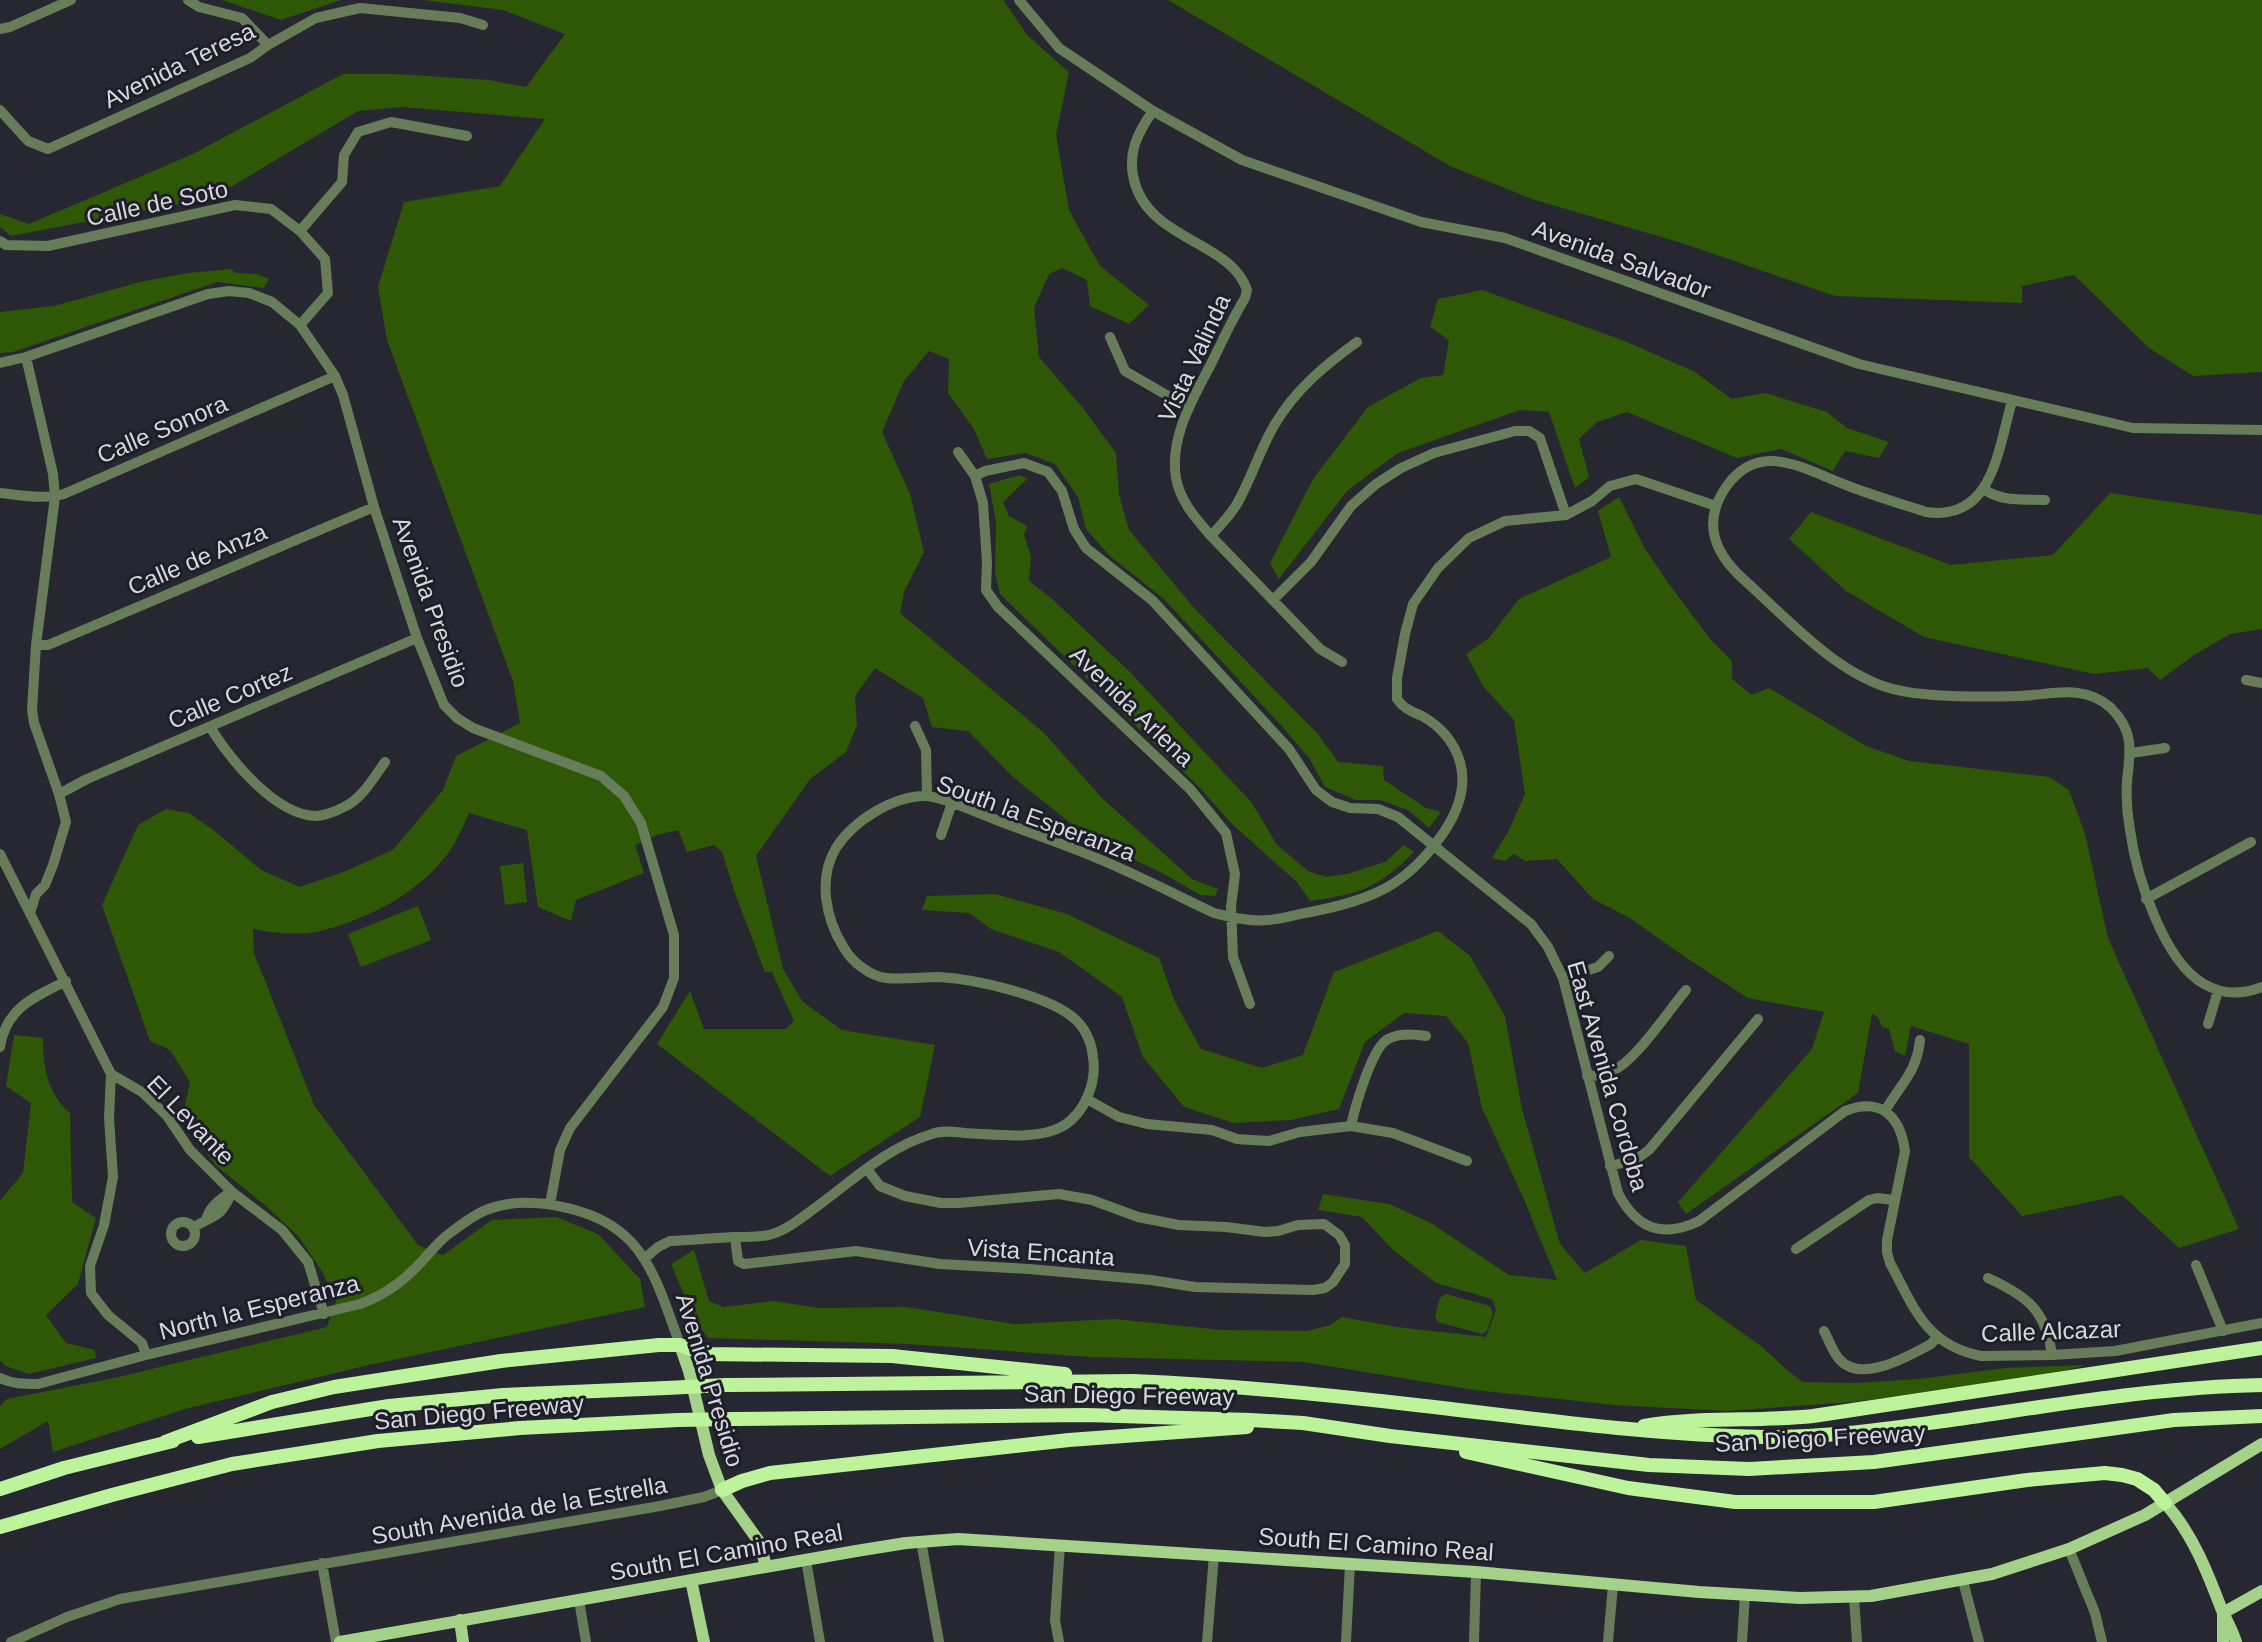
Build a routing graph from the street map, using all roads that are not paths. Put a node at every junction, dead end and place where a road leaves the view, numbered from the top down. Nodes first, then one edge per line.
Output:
1 (71, 0) edge
2 (188, 0) edge
3 (1019, 0) edge
4 (483, 25) dead end
5 (0, 29) edge
6 (268, 45) junction
7 (0, 110) edge
8 (1153, 111) junction
9 (467, 136) dead end
10 (300, 231) junction
11 (0, 241) edge
12 (300, 325) junction
13 (1110, 337) dead end
14 (1357, 342) dead end
15 (26, 357) junction
16 (0, 363) edge
17 (335, 376) junction
18 (2012, 401) junction
19 (1189, 408) junction
20 (2262, 430) edge
21 (958, 452) dead end
22 (975, 476) junction
23 (1984, 489) junction
24 (0, 493) edge
25 (55, 497) junction
26 (2045, 500) dead end
27 (1716, 506) junction
28 (374, 507) junction
29 (1566, 515) junction
30 (1211, 536) junction
31 (1273, 600) junction
32 (417, 638) junction
33 (36, 645) junction
34 (1342, 662) dead end
35 (2246, 680) dead end
36 (2262, 683) edge
37 (915, 726) dead end
38 (210, 727) junction
39 (2165, 748) dead end
40 (2131, 753) junction
41 (385, 762) dead end
42 (59, 794) junction
43 (927, 796) junction
44 (952, 803) junction
45 (941, 835) dead end
46 (2251, 842) dead end
47 (1434, 846) junction
48 (0, 854) edge
49 (3, 868) edge
50 (2146, 899) junction
51 (30, 913) junction
52 (1231, 917) junction
53 (1609, 956) dead end
54 (1563, 978) junction
55 (66, 981) junction
56 (2262, 987) edge
57 (1686, 990) dead end
58 (2218, 991) junction
59 (1250, 1004) dead end
60 (1758, 1019) dead end
61 (2208, 1024) dead end
62 (1426, 1036) dead end
63 (1920, 1040) dead end
64 (0, 1047) edge
65 (111, 1074) junction
66 (1587, 1076) junction
67 (133, 1086) junction
68 (111, 1098) junction
69 (1087, 1099) junction
70 (1885, 1111) junction
71 (1351, 1126) junction
72 (1467, 1161) dead end
73 (1610, 1166) junction
74 (867, 1169) junction
75 (232, 1192) junction
76 (1894, 1200) junction
77 (550, 1204) junction
78 (194, 1227) dead end
79 (735, 1237) junction
80 (1796, 1249) dead end
81 (644, 1259) junction
82 (2196, 1265) dead end
83 (1988, 1278) dead end
84 (324, 1314) junction
85 (2262, 1323) edge
86 (1824, 1331) dead end
87 (2223, 1331) junction
88 (1937, 1337) junction
89 (680, 1345) junction
90 (2262, 1348) edge
91 (146, 1355) junction
92 (2052, 1355) junction
93 (1133, 1381) junction
94 (2, 1382) edge
95 (2262, 1385) edge
96 (2262, 1416) edge
97 (1303, 1423) junction
98 (1624, 1429) junction
99 (1390, 1436) junction
100 (165, 1442) junction
101 (2262, 1444) edge
102 (0, 1489) edge
103 (722, 1490) junction
104 (2165, 1503) junction
105 (0, 1527) edge
106 (921, 1541) junction
107 (1060, 1545) junction
108 (2069, 1549) junction
109 (1214, 1555) junction
110 (806, 1560) junction
111 (322, 1563) junction
112 (1350, 1564) junction
113 (766, 1567) junction
114 (1476, 1572) junction
115 (691, 1580) junction
116 (1963, 1581) junction
117 (1613, 1585) junction
118 (2262, 1591) edge
119 (1745, 1595) junction
120 (1854, 1597) junction
121 (579, 1600) junction
122 (2223, 1613) junction
123 (460, 1620) junction
124 (11, 1642) edge
125 (338, 1642) edge
126 (463, 1642) edge
127 (586, 1642) edge
128 (704, 1642) edge
129 (820, 1642) edge
130 (939, 1642) edge
131 (1059, 1642) edge
132 (1207, 1642) edge
133 (1346, 1642) edge
134 (1474, 1642) edge
135 (1608, 1642) edge
136 (1742, 1642) edge
137 (1857, 1642) edge
138 (1979, 1642) edge
139 (2102, 1642) edge
140 (2223, 1642) edge
141 (2236, 1642) edge

1 - 5 street
2 - 6 street
3 - 8 street, Avenida Salvador
4 - 6 street, Avenida Teresa
6 - 7 street, Avenida Teresa
8 - 18 street, Avenida Salvador
8 - 19 street, Vista Valinda
9 - 10 street
10 - 11 street, Calle de Soto
10 - 12 street, Calle de Soto
12 - 15 street, Avenida Presidio
12 - 17 street, Avenida Presidio
13 - 19 street
14 - 30 street
15 - 16 street, Avenida Presidio
15 - 25 street
17 - 25 street, Calle Sonora
17 - 28 street, Avenida Presidio
18 - 20 street, Avenida Salvador
18 - 23 street
19 - 30 street, Vista Valinda
21 - 22 street, Avenida Arlena
22 - 47 street, East Avenida Cordoba
22 - 52 street, Avenida Arlena
23 - 26 street
23 - 27 street
24 - 25 street, Calle Sonora
25 - 33 street
27 - 29 street
27 - 40 street
28 - 32 street, Avenida Presidio
28 - 33 street, Calle de Anza
29 - 31 street
29 - 47 street, South la Esperanza
30 - 31 street, Vista Valinda
31 - 34 street, Vista Valinda
32 - 38 street, Calle Cortez
32 - 77 street, Avenida Presidio
33 - 42 street
35 - 36 street
37 - 43 street
38 - 41 street
38 - 42 street, Calle Cortez
39 - 40 street
40 - 50 street
42 - 51 street
43 - 44 street, South la Esperanza
43 - 69 street, South la Esperanza
44 - 45 street
44 - 52 street, South la Esperanza
46 - 50 street
47 - 52 street, South la Esperanza
47 - 54 street, East Avenida Cordoba
48 - 49 street, El Levante
49 - 51 street, El Levante
50 - 58 street
51 - 55 street, El Levante
52 - 59 street, Avenida Arlena
53 - 54 street
54 - 66 street, East Avenida Cordoba
55 - 64 street
55 - 65 street, El Levante
56 - 58 street
57 - 66 street
58 - 61 street
60 - 73 street
62 - 71 street
63 - 70 street
65 - 67 street, El Levante
65 - 68 street
66 - 73 street, East Avenida Cordoba
67 - 68 street
67 - 75 street, El Levante
68 - 91 street
69 - 71 street
69 - 74 street
70 - 73 street, East Avenida Cordoba
70 - 76 street
71 - 72 street
74 - 79 street
74 - 79 street, Vista Encanta
75 - 78 street
75 - 84 street, El Levante
76 - 80 street
76 - 88 street
77 - 81 street, Avenida Presidio
77 - 84 street, North la Esperanza
79 - 81 street
81 - 89 street, Avenida Presidio
82 - 87 street
83 - 92 street
84 - 91 street, North la Esperanza
85 - 87 street, Calle Alcazar
86 - 88 street
87 - 92 street, Calle Alcazar
88 - 92 street, Calle Alcazar
89 - 93 highway
89 - 100 highway
89 - 103 main road, Avenida Presidio
90 - 98 highway
91 - 94 street, North la Esperanza
93 - 98 highway, San Diego Freeway
93 - 100 highway, San Diego Freeway, bridge
95 - 98 highway, San Diego Freeway
96 - 99 highway, San Diego Freeway
97 - 99 highway, San Diego Freeway
97 - 103 highway
97 - 105 highway, San Diego Freeway, bridge
99 - 104 highway
100 - 102 highway, San Diego Freeway
101 - 104 main road, South El Camino Real
103 - 111 street, South Avenida de la Estrella
103 - 113 main road, Avenida Presidio
104 - 108 main road, South El Camino Real
104 - 122 main road
106 - 107 main road, South El Camino Real
106 - 110 main road, South El Camino Real
106 - 130 street
107 - 109 main road, South El Camino Real
107 - 131 street
108 - 116 main road, South El Camino Real
108 - 139 street
109 - 112 main road, South El Camino Real
109 - 132 street
110 - 113 main road, South El Camino Real
110 - 129 street
111 - 124 street, South Avenida de la Estrella
111 - 125 street
112 - 114 main road, South El Camino Real
112 - 133 street
113 - 115 main road, South El Camino Real
114 - 117 main road, South El Camino Real
114 - 134 street
115 - 121 main road, South El Camino Real
115 - 128 main road
116 - 120 main road, South El Camino Real
116 - 138 street
117 - 119 main road, South El Camino Real
117 - 135 street
118 - 122 main road
119 - 120 main road, South El Camino Real
119 - 136 street
120 - 137 street
121 - 123 main road, South El Camino Real
121 - 127 street
122 - 140 main road
122 - 141 main road
123 - 125 main road, South El Camino Real
123 - 126 main road

